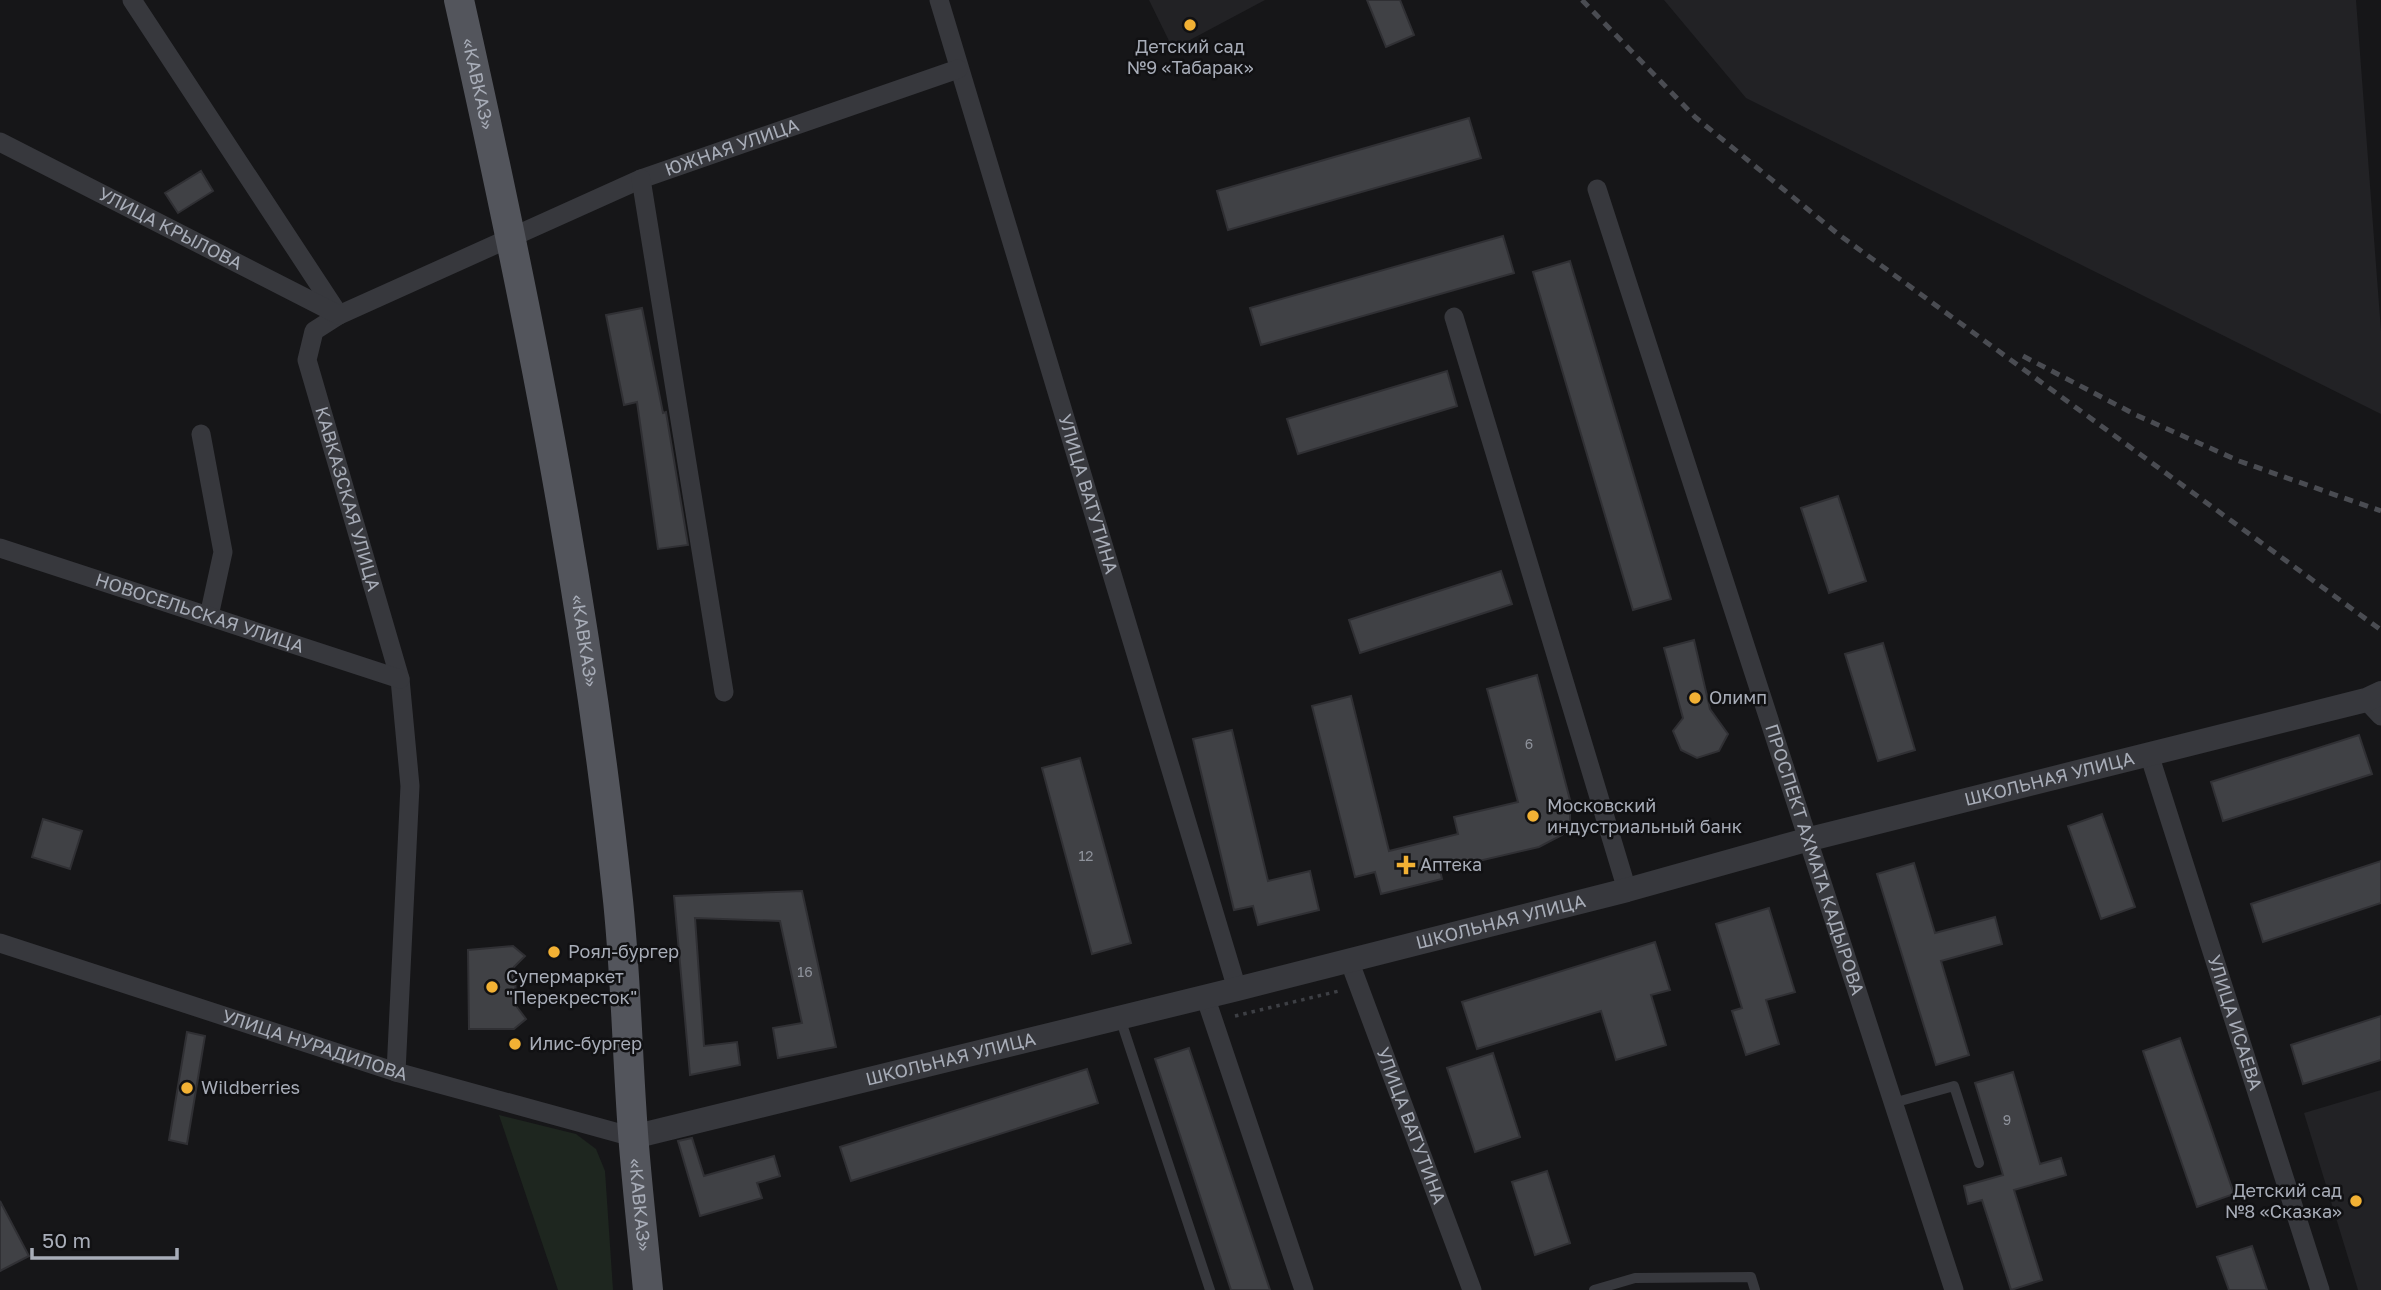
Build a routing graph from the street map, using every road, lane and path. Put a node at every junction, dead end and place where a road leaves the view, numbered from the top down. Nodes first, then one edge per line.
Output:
1 (132, 0) edge
2 (459, 0) edge
3 (939, 0) edge
4 (958, 69) junction
5 (0, 142) edge
6 (641, 179) junction
7 (1597, 189) dead end
8 (513, 239) junction
9 (339, 315) junction
10 (1454, 317) dead end
11 (201, 434) dead end
12 (0, 548) edge
13 (209, 616) junction
14 (401, 679) junction
15 (724, 692) dead end
16 (2376, 703) edge
17 (2150, 754) junction
18 (1806, 840) junction
19 (1627, 890) junction
20 (0, 943) edge
21 (1349, 960) junction
22 (1237, 989) junction
23 (1339, 991) dead end
24 (1205, 996) junction
25 (1120, 1017) junction
26 (1235, 1017) dead end
27 (396, 1072) junction
28 (1892, 1103) junction
29 (633, 1137) junction
30 (1979, 1163) dead end
31 (648, 1290) edge
32 (1210, 1290) edge
33 (1304, 1290) edge
34 (1472, 1290) edge
35 (1594, 1290) edge
36 (1755, 1290) edge
37 (1954, 1290) edge
38 (2320, 1290) edge

1 - 9 street
2 - 8 main road, «КАВКАЗ»
3 - 4 street, УЛИЦА ВАТУТИНА
4 - 6 street, ЮЖНАЯ УЛИЦА
4 - 22 street, УЛИЦА ВАТУТИНА
5 - 9 street, УЛИЦА КРЫЛОВА
6 - 8 street, ЮЖНАЯ УЛИЦА
6 - 15 street
7 - 18 street, ПРОСПЕКТ АХМАТА КАДЫРОВА
8 - 9 street, КАВКАЗСКАЯ УЛИЦА
8 - 29 main road, «КАВКАЗ»
9 - 14 street, КАВКАЗСКАЯ УЛИЦА
10 - 19 street
11 - 13 street
12 - 13 street, НОВОСЕЛЬСКАЯ УЛИЦА
13 - 14 street, НОВОСЕЛЬСКАЯ УЛИЦА
14 - 27 street, КАВКАЗСКАЯ УЛИЦА
16 - 17 street, ШКОЛЬНАЯ УЛИЦА
17 - 18 street, ШКОЛЬНАЯ УЛИЦА
17 - 38 street, УЛИЦА ИСАЕВА
18 - 19 street, ШКОЛЬНАЯ УЛИЦА
18 - 28 street, ПРОСПЕКТ АХМАТА КАДЫРОВА
19 - 21 street, ШКОЛЬНАЯ УЛИЦА
20 - 27 street, УЛИЦА НУРАДИЛОВА
21 - 22 street, ШКОЛЬНАЯ УЛИЦА
21 - 34 street, УЛИЦА ВАТУТИНА
22 - 24 street, ШКОЛЬНАЯ УЛИЦА
23 - 26 path
24 - 25 street, ШКОЛЬНАЯ УЛИЦА
24 - 33 street
25 - 29 street, ШКОЛЬНАЯ УЛИЦА
25 - 32 lane
27 - 29 street, УЛИЦА НУРАДИЛОВА
28 - 30 lane
28 - 37 street, ПРОСПЕКТ АХМАТА КАДЫРОВА
29 - 31 main road, «КАВКАЗ»
35 - 36 lane

